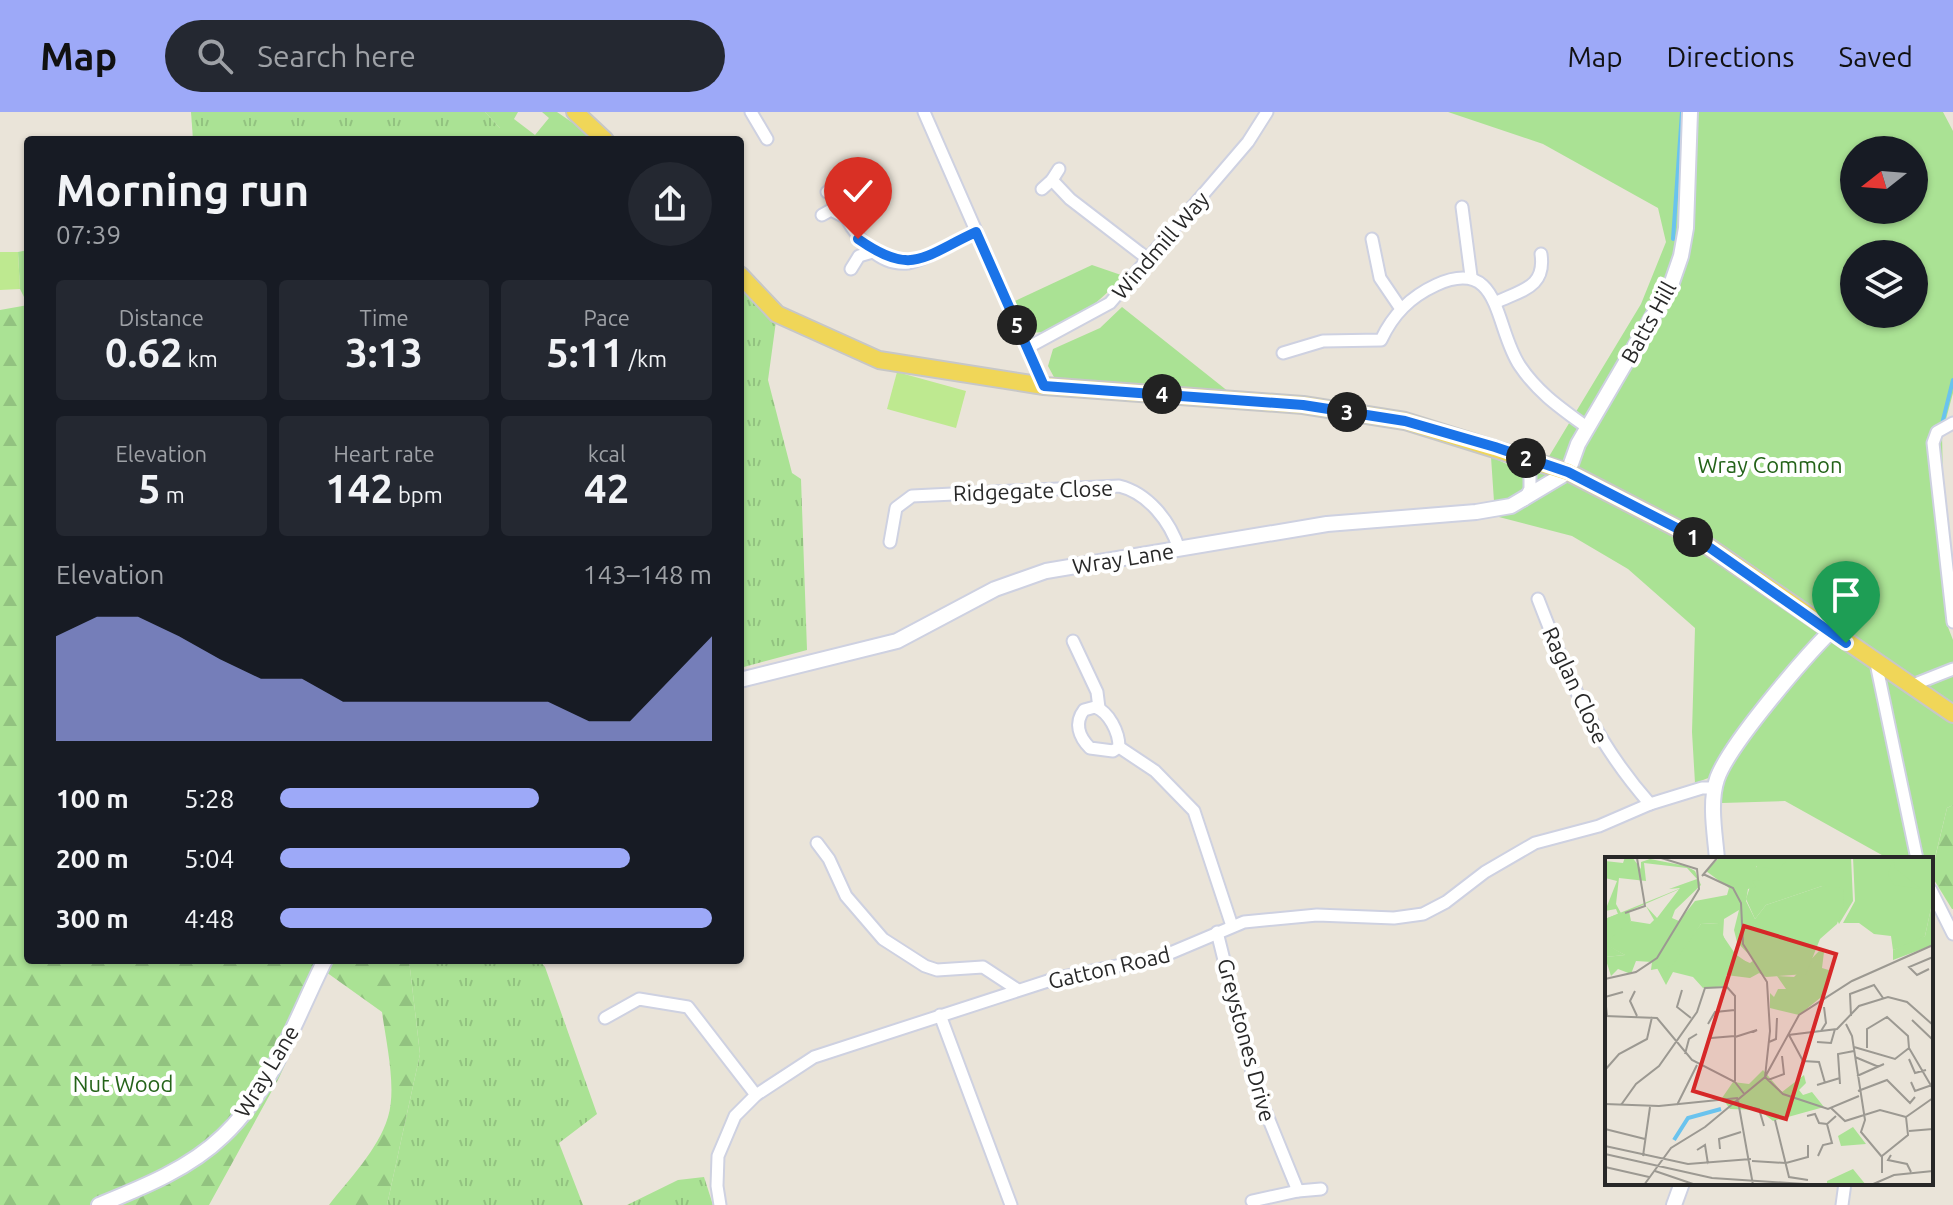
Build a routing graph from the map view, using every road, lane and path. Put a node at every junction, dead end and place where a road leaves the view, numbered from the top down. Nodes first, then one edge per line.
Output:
1 (575, 112) edge
2 (751, 112) edge
3 (924, 112) edge
4 (1267, 112) edge
5 (1690, 112) edge
6 (601, 136) edge
7 (767, 139) dead end
8 (1059, 169) dead end
9 (1052, 180) junction
10 (1042, 189) dead end
11 (827, 192) dead end
12 (1462, 207) dead end
13 (822, 215) dead end
14 (843, 216) junction
15 (976, 232) junction
16 (1372, 239) dead end
17 (876, 251) junction
18 (1541, 254) dead end
19 (1148, 259) junction
20 (851, 269) dead end
21 (1471, 276) junction
22 (744, 279) edge
23 (1495, 303) junction
24 (1401, 309) junction
25 (1027, 348) junction
26 (1283, 353) dead end
27 (1044, 386) junction
28 (1953, 423) edge
29 (1588, 428) junction
30 (1530, 460) junction
31 (1568, 472) junction
32 (1524, 500) junction
33 (890, 542) dead end
34 (1179, 549) junction
35 (1538, 599) dead end
36 (1953, 622) edge
37 (1830, 632) junction
38 (1073, 641) dead end
39 (1876, 663) junction
40 (1953, 669) edge
41 (744, 679) edge
42 (1910, 686) junction
43 (1099, 708) junction
44 (1953, 714) edge
45 (1119, 747) junction
46 (1714, 788) junction
47 (1650, 804) junction
48 (817, 843) dead end
49 (1717, 857) edge
50 (1917, 857) edge
51 (1933, 894) edge
52 (1232, 926) junction
53 (1217, 932) junction
54 (1953, 934) edge
55 (323, 964) edge
56 (1018, 990) junction
57 (940, 1015) junction
58 (605, 1018) dead end
59 (756, 1095) junction
60 (1681, 1185) edge
61 (1845, 1185) edge
62 (1321, 1189) dead end
63 (1298, 1191) junction
64 (1252, 1201) dead end
65 (99, 1205) edge
66 (720, 1205) edge
67 (1011, 1205) edge
68 (1674, 1205) edge
69 (1842, 1205) edge

1 - 6 main road
2 - 7 street
3 - 15 street
4 - 19 street, Windmill Way
5 - 29 street, Batts Hill
8 - 9 street
9 - 10 street
9 - 19 street
11 - 14 street
12 - 21 street
13 - 14 street
14 - 17 street
15 - 17 street
15 - 25 street
16 - 24 street
17 - 20 street
18 - 23 street
19 - 25 street, Windmill Way
21 - 23 street
21 - 24 street
22 - 27 main road
23 - 29 street
24 - 26 street
25 - 27 street
27 - 30 main road
28 - 36 street
29 - 31 street, Batts Hill
30 - 31 main road
30 - 32 street
31 - 32 street, Wray Lane
31 - 37 main road
32 - 34 street, Wray Lane
33 - 34 street, Ridgegate Close
34 - 41 street, Wray Lane
35 - 47 street, Raglan Close
37 - 39 main road
37 - 46 street
38 - 43 street
39 - 42 main road
39 - 50 street
40 - 42 street
42 - 44 main road
43 - 45 street
43 - 45 street
45 - 52 street
46 - 47 street, Gatton Road
46 - 49 street
47 - 52 street, Gatton Road
48 - 56 street
51 - 54 street
52 - 53 street, Gatton Road
53 - 56 street, Gatton Road
53 - 63 street, Greystones Drive
55 - 65 street, Wray Lane
56 - 57 street, Gatton Road
57 - 59 street, Gatton Road
57 - 67 street
58 - 59 street
59 - 66 street, Gatton Road
60 - 68 street
61 - 69 street
62 - 63 street
63 - 64 street

